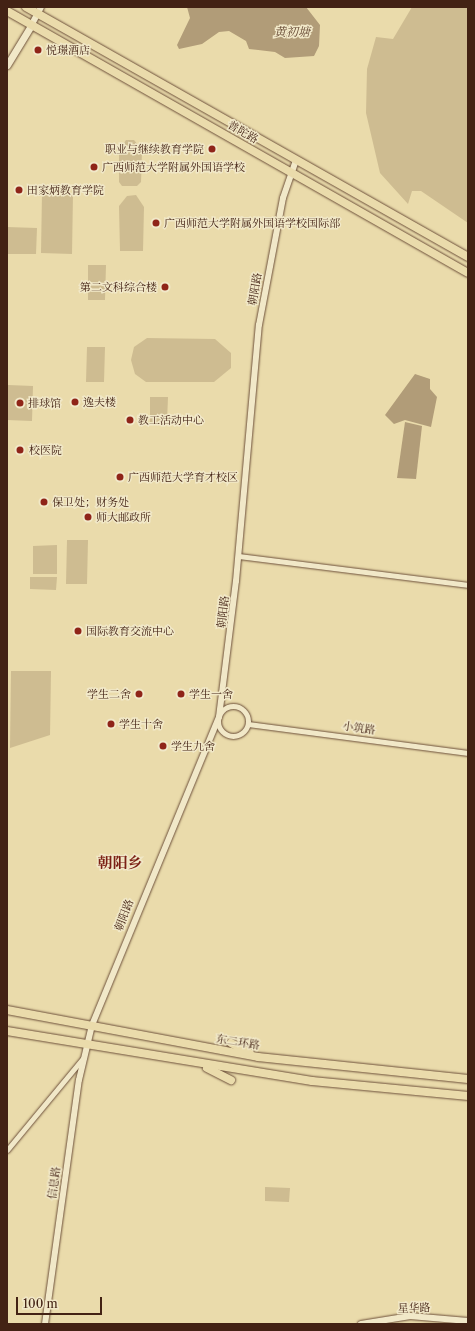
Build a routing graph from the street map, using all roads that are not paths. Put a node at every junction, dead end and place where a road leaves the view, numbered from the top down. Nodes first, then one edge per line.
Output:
1 (26, 7) edge
2 (39, 10) edge
3 (7, 11) edge
4 (32, 24) junction
5 (7, 65) edge
6 (296, 160) junction
7 (290, 171) junction
8 (468, 257) edge
9 (468, 273) edge
10 (239, 556) junction
11 (468, 585) edge
12 (219, 717) junction
13 (248, 724) junction
14 (468, 753) edge
15 (7, 1010) edge
16 (92, 1025) junction
17 (7, 1031) edge
18 (231, 1043) dead end
19 (87, 1046) junction
20 (84, 1057) junction
21 (258, 1057) junction
22 (200, 1065) junction
23 (468, 1078) edge
24 (231, 1080) dead end
25 (468, 1096) edge
26 (7, 1150) edge
27 (468, 1321) edge
28 (44, 1324) edge
29 (361, 1324) edge

1 - 2 main road, 普陀路
2 - 4 street
2 - 6 main road, 普陀路
3 - 4 main road, 普陀路
4 - 5 main road
4 - 7 main road, 普陀路
6 - 7 street, 朝阳路
6 - 8 main road, 普陀路
7 - 9 main road, 普陀路
7 - 10 street, 朝阳路
10 - 11 street
10 - 12 street, 朝阳路
12 - 13 street
12 - 13 street
12 - 16 street, 朝阳路
13 - 14 street, 小筑路
15 - 16 main road, 东二环路
16 - 19 street, 朝阳路
16 - 21 main road, 东二环路
17 - 19 main road
18 - 21 main road
19 - 20 street, 信息路
19 - 22 main road
20 - 26 street
20 - 28 street, 信息路
21 - 23 main road, 东二环路
22 - 24 main road
22 - 25 main road
27 - 29 street, 星华路

